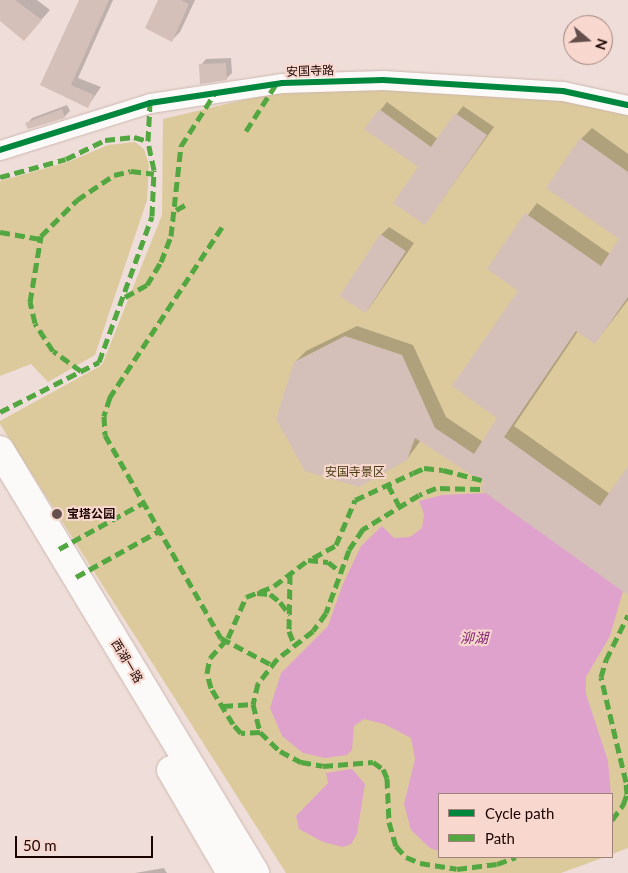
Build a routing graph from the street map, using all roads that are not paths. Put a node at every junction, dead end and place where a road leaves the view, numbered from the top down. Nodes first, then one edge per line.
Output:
1 (628, 105) edge
2 (0, 150) edge
3 (0, 450) edge
4 (0, 483) edge
5 (231, 873) edge
6 (255, 873) edge

1 - 2 street, 安国寺路
3 - 6 main road, 西湖一路
4 - 5 main road, 西湖一路

